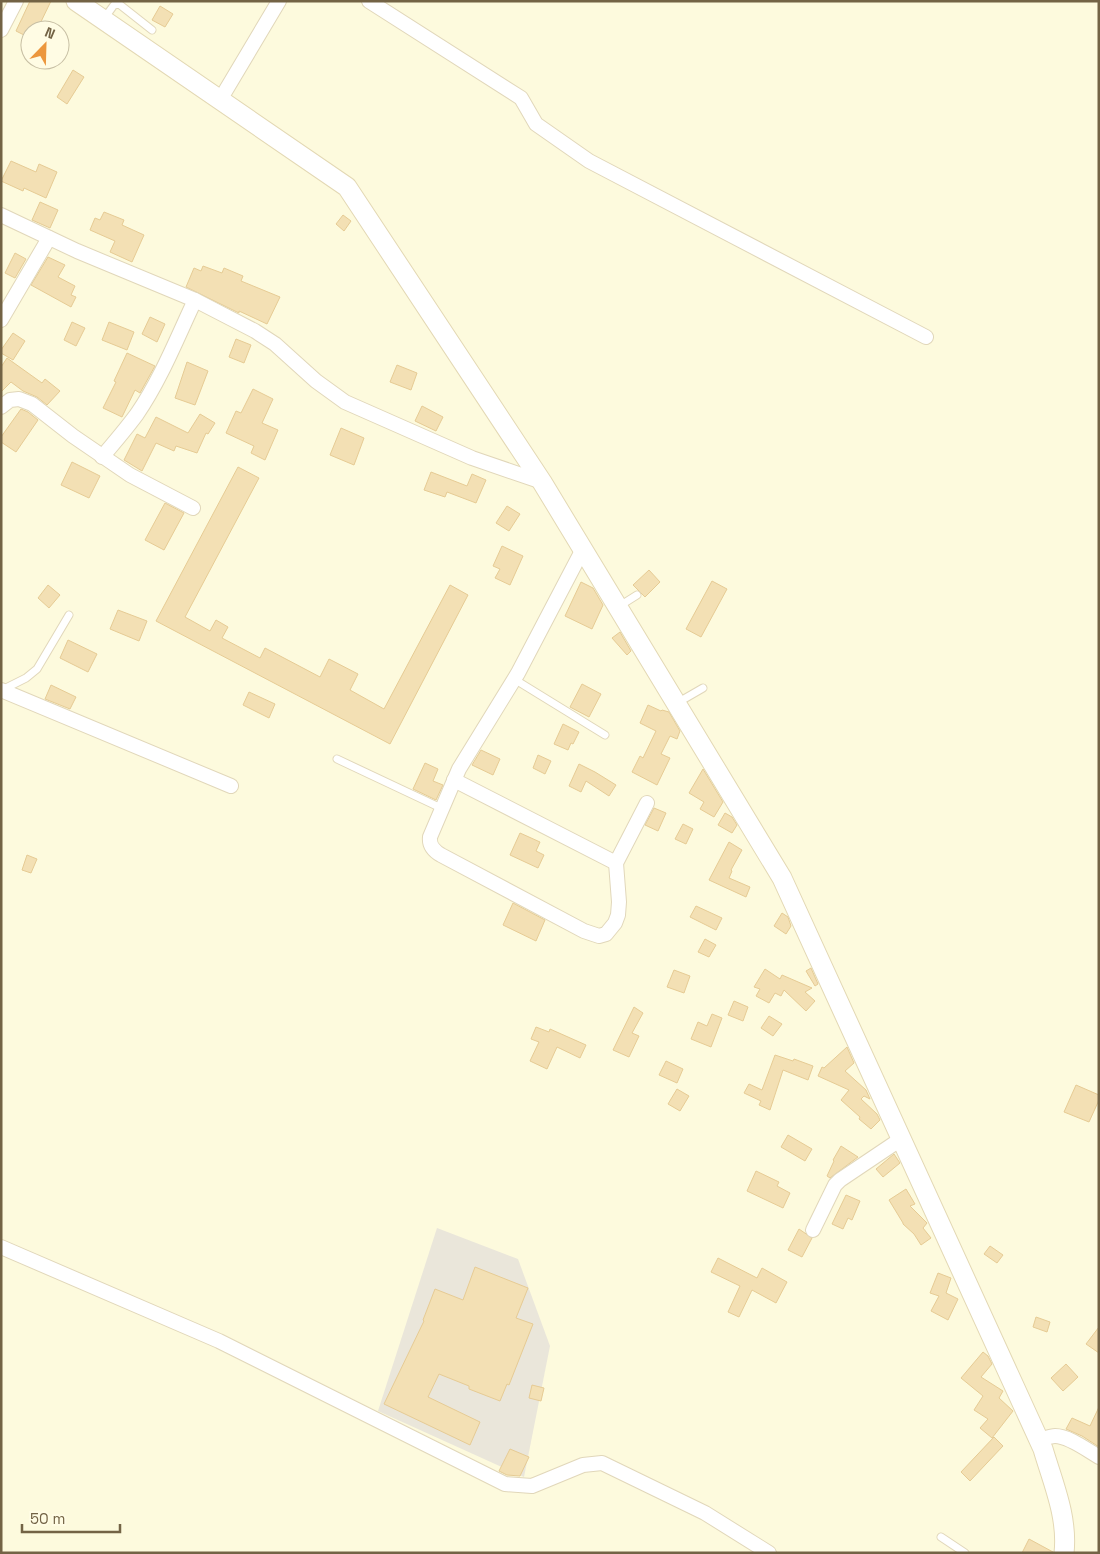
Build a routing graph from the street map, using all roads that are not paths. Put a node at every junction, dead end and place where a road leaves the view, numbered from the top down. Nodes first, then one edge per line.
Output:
1 (16, 1) edge
2 (76, 1) edge
3 (280, 1) edge
4 (370, 1) edge
5 (107, 14) junction
6 (1, 30) edge
7 (152, 30) dead end
8 (220, 100) junction
9 (1, 215) edge
10 (49, 238) junction
11 (195, 300) junction
12 (1, 320) edge
13 (926, 337) dead end
14 (1, 407) edge
15 (102, 457) junction
16 (542, 482) junction
17 (193, 508) dead end
18 (583, 550) junction
19 (637, 595) dead end
20 (623, 604) junction
21 (70, 615) dead end
22 (514, 679) junction
23 (703, 688) dead end
24 (2, 690) edge
25 (681, 701) junction
26 (605, 735) dead end
27 (337, 759) dead end
28 (454, 780) junction
29 (231, 786) dead end
30 (647, 803) dead end
31 (442, 808) junction
32 (616, 863) junction
33 (901, 1139) junction
34 (813, 1230) dead end
35 (1, 1248) edge
36 (1045, 1438) junction
37 (1099, 1457) edge
38 (941, 1537) dead end
39 (769, 1553) edge
40 (965, 1553) edge
41 (1064, 1553) edge

1 - 6 street
2 - 5 street
3 - 8 street
4 - 13 street
5 - 7 lane
5 - 8 street
8 - 16 street
9 - 10 street
10 - 11 street
10 - 12 street
11 - 15 street
11 - 16 street
14 - 15 street
15 - 17 street
16 - 18 street
18 - 20 street
18 - 22 street
19 - 20 lane
20 - 25 street
21 - 24 lane
22 - 26 lane
22 - 28 street
23 - 25 lane
24 - 29 street
25 - 33 street
27 - 31 lane
28 - 31 street
28 - 32 street
30 - 32 street
31 - 32 street
33 - 34 street
33 - 36 street
35 - 39 street
36 - 37 street
36 - 41 street
38 - 40 lane

